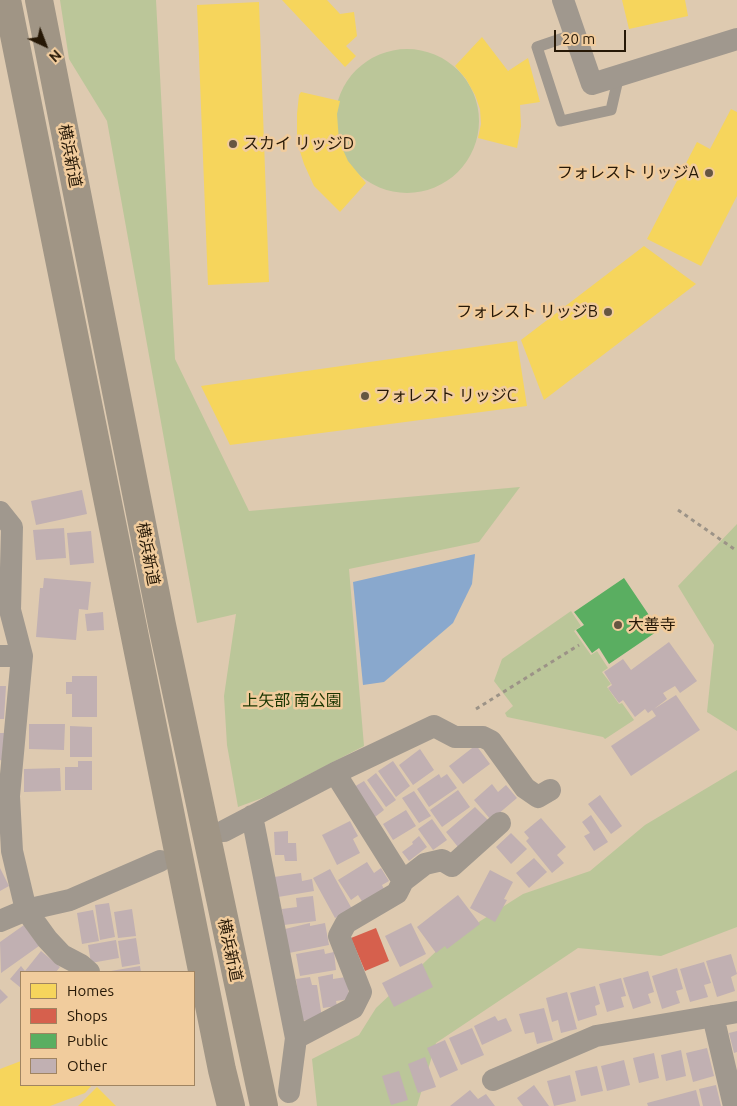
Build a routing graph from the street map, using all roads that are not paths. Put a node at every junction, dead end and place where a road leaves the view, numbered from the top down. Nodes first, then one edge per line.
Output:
1 (7, 0) edge
2 (39, 0) edge
3 (564, 0) edge
4 (575, 34) junction
5 (737, 39) edge
6 (619, 75) junction
7 (0, 512) edge
8 (0, 656) edge
9 (22, 656) junction
10 (335, 773) junction
11 (550, 790) dead end
12 (252, 816) junction
13 (500, 823) dead end
14 (224, 831) dead end
15 (160, 861) dead end
16 (403, 881) junction
17 (26, 910) junction
18 (0, 921) edge
19 (88, 971) edge
20 (737, 1012) edge
21 (714, 1016) junction
22 (296, 1038) junction
23 (493, 1080) dead end
24 (291, 1099) edge
25 (231, 1106) edge
26 (264, 1106) edge
27 (734, 1106) edge

1 - 25 highway, 横浜新道
2 - 26 highway, 横浜新道
3 - 4 street
4 - 6 street
4 - 6 lane
5 - 6 street
7 - 9 street
8 - 9 street
9 - 17 street
10 - 11 street
10 - 12 street
10 - 16 street
12 - 14 street
12 - 22 street
13 - 16 street
15 - 17 street
16 - 22 street
17 - 18 street
17 - 19 street
20 - 21 street
21 - 23 street
21 - 27 street
22 - 24 street

